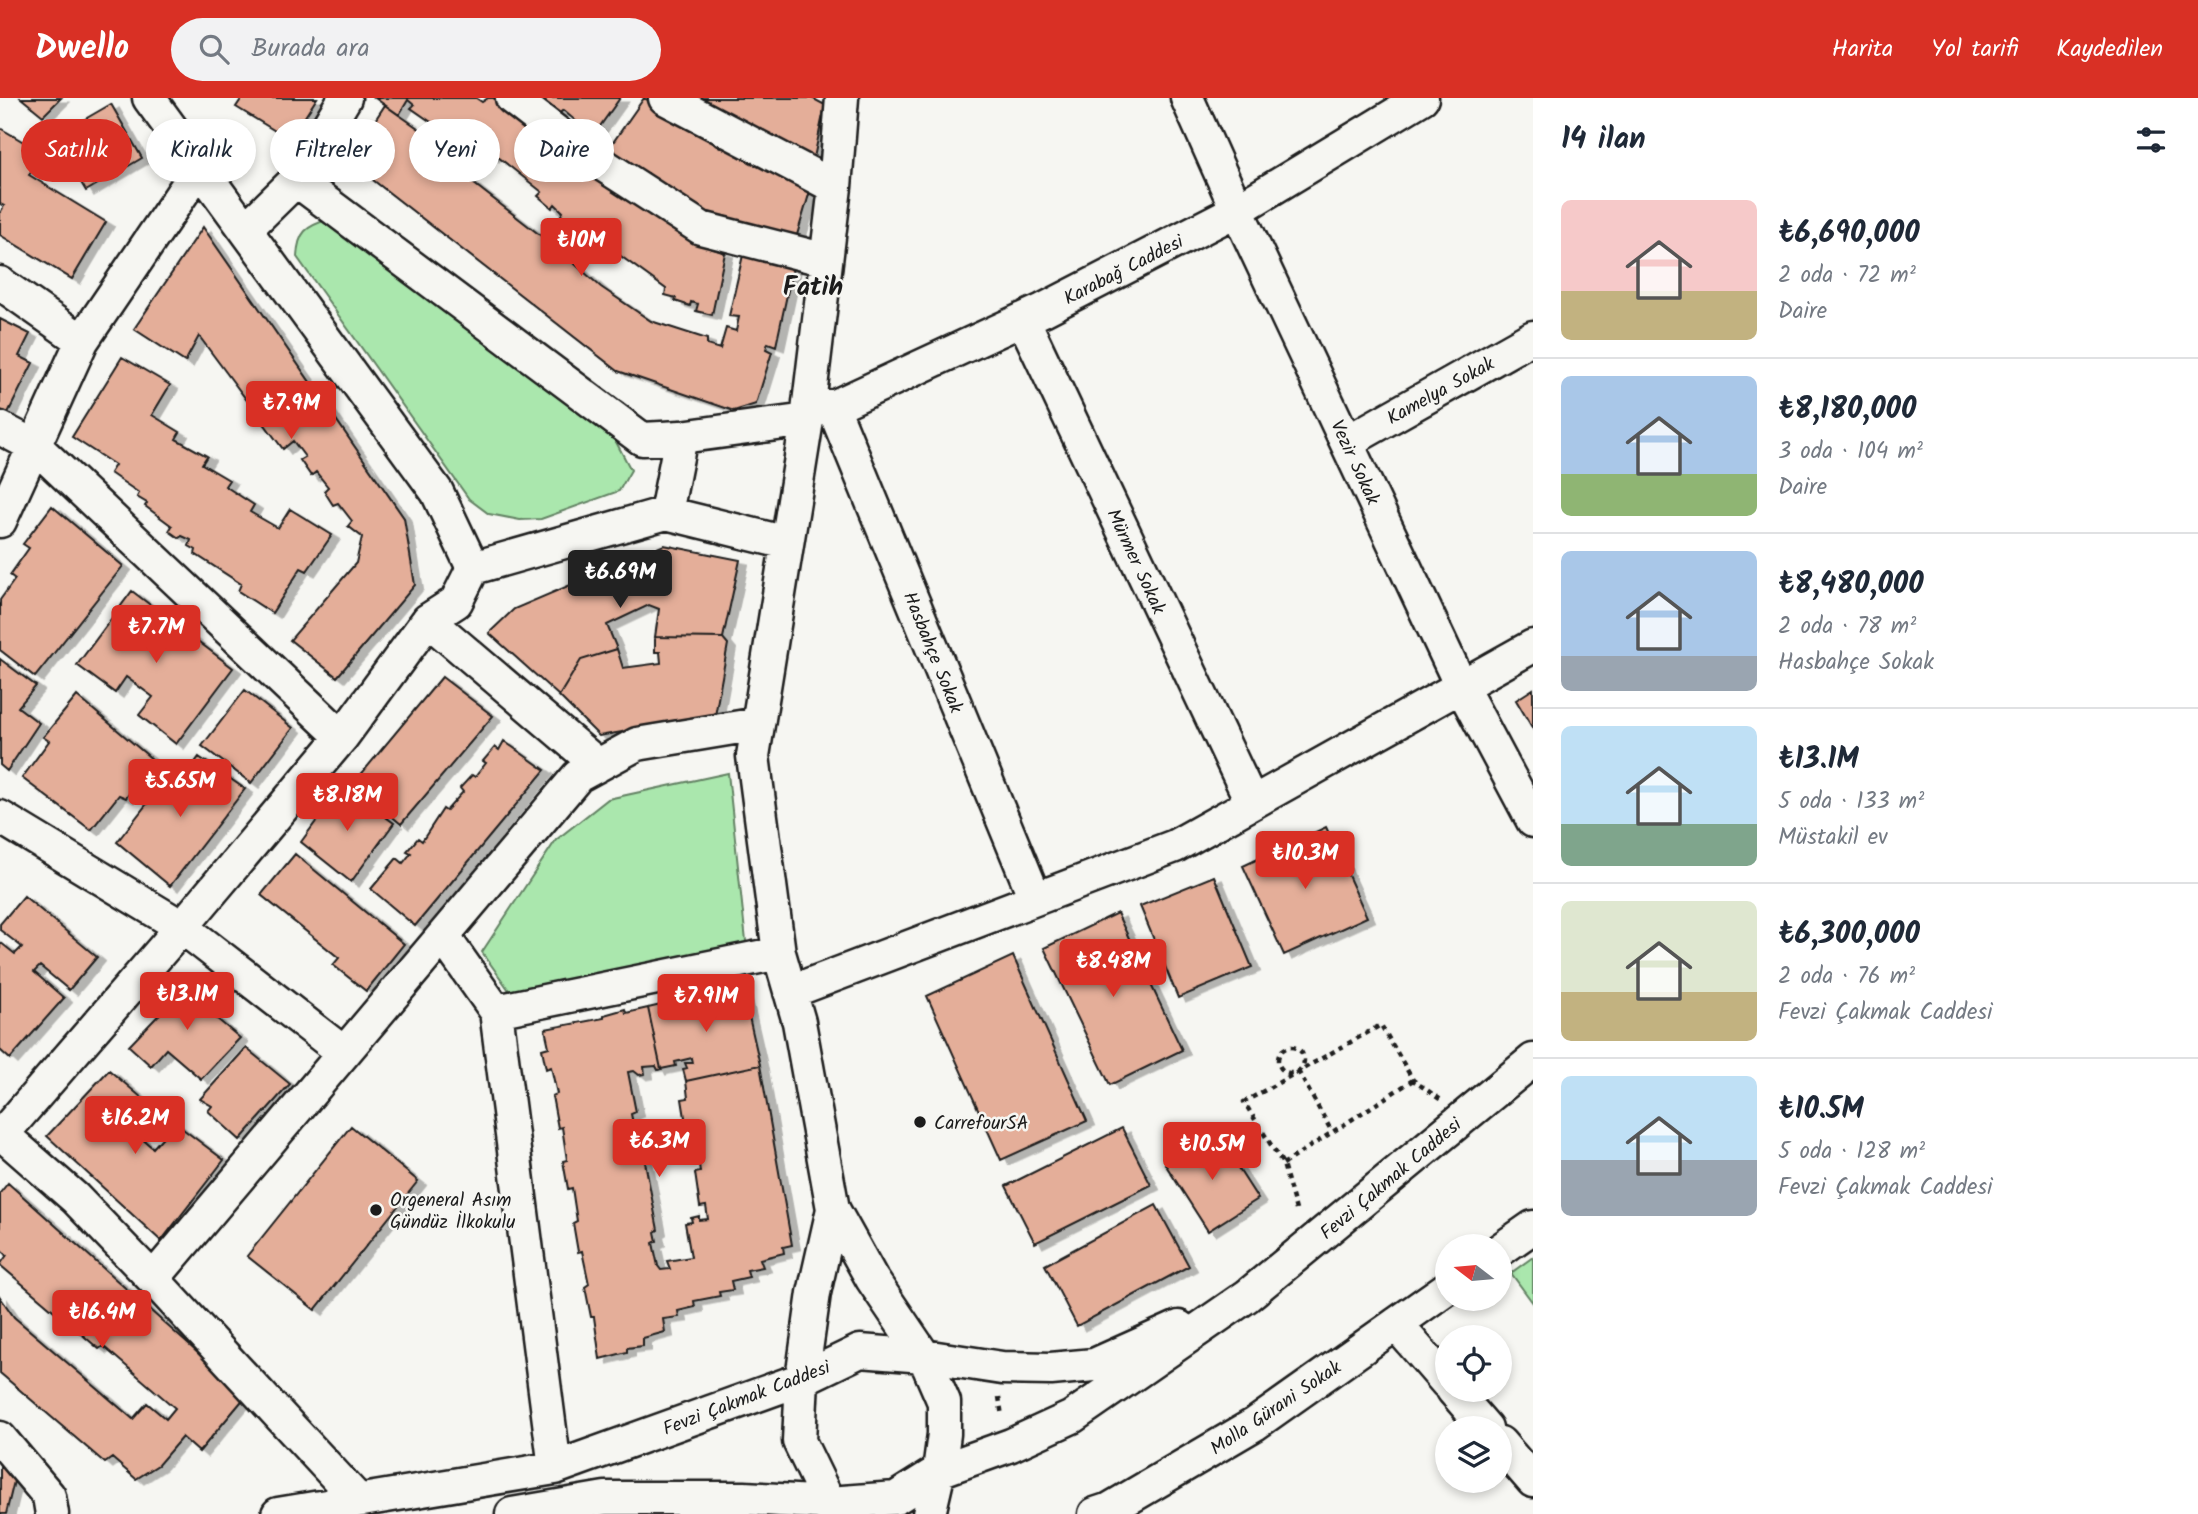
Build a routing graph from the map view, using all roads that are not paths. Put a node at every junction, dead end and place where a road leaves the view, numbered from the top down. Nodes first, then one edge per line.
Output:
1 (149, 98) edge
2 (345, 98) edge
3 (512, 98) edge
4 (665, 98) edge
5 (842, 98) edge
6 (1187, 98) edge
7 (1422, 98) edge
8 (165, 119) edge
9 (332, 119) edge
10 (190, 182) edge
11 (211, 182) edge
12 (294, 182) edge
13 (299, 182) edge
14 (835, 187) junction
15 (1237, 210) junction
16 (246, 229) junction
17 (826, 260) junction
18 (0, 283) edge
19 (1023, 319) junction
20 (1533, 337) edge
21 (82, 341) junction
22 (817, 409) junction
23 (0, 428) edge
24 (681, 437) junction
25 (1346, 442) junction
26 (36, 447) junction
27 (666, 513) junction
28 (0, 521) edge
29 (787, 543) junction
30 (473, 568) junction
31 (428, 620) junction
32 (1533, 646) edge
33 (1461, 685) junction
34 (758, 724) junction
35 (342, 737) junction
36 (598, 765) junction
37 (1252, 803) junction
38 (0, 817) edge
39 (1533, 821) edge
40 (1035, 898) junction
41 (182, 927) junction
42 (443, 936) junction
43 (779, 953) junction
44 (790, 992) junction
45 (496, 1011) junction
46 (344, 1053) junction
47 (1533, 1060) edge
48 (1, 1135) edge
49 (833, 1209) junction
50 (1533, 1227) edge
51 (1512, 1242) edge
52 (153, 1279) junction
53 (1247, 1296) junction
54 (1435, 1296) edge
55 (1396, 1324) junction
56 (924, 1356) junction
57 (1435, 1369) edge
58 (802, 1379) junction
59 (1463, 1402) edge
60 (1476, 1416) edge
61 (0, 1438) edge
62 (1512, 1457) edge
63 (555, 1468) junction
64 (939, 1471) junction
65 (1533, 1481) edge
66 (357, 1500) junction
67 (830, 1509) edge
68 (52, 1514) edge
69 (278, 1514) edge
70 (512, 1514) edge
71 (929, 1514) edge
72 (1096, 1514) edge

1 - 8 street
2 - 9 street
3 - 17 street
4 - 14 street
5 - 14 street
6 - 15 street, Vezir Sokak
7 - 15 street, Karabağ Caddesi
10 - 21 street
11 - 16 street
12 - 16 street
13 - 24 street, Karabağ Caddesi
14 - 17 street
15 - 19 street, Karabağ Caddesi
15 - 25 street, Vezir Sokak
16 - 30 street
17 - 22 street
18 - 21 street
19 - 22 street, Karabağ Caddesi
19 - 37 street, Mürmer Sokak
20 - 25 street, Kamelya Sokak
21 - 26 street
22 - 24 street, Karabağ Caddesi
22 - 29 street
22 - 40 street, Hasbahçe Sokak
23 - 26 street
24 - 27 street
25 - 33 street, Vezir Sokak
26 - 28 street
26 - 35 street
27 - 29 street
27 - 30 street
29 - 34 street
30 - 31 street
31 - 35 street
31 - 36 street
32 - 33 street
33 - 37 street
33 - 39 street, Vezir Sokak
34 - 36 street
34 - 43 street
35 - 41 street
36 - 42 street
37 - 40 street
38 - 41 street
40 - 44 street
41 - 46 street
41 - 48 street
42 - 45 street
42 - 46 street
43 - 44 street
43 - 45 street
44 - 49 street
45 - 63 street
46 - 52 street
47 - 53 street, Fevzi Çakmak Caddesi
48 - 52 street
49 - 56 street
49 - 58 street
50 - 51 street
52 - 66 street
53 - 56 street, Fevzi Çakmak Caddesi
53 - 64 street, Fevzi Çakmak Caddesi
54 - 55 street, Molla Gürani Sokak
55 - 57 street
55 - 72 street, Molla Gürani Sokak
56 - 58 street, Fevzi Çakmak Caddesi
56 - 64 street
58 - 63 street, Fevzi Çakmak Caddesi
58 - 67 street
59 - 60 street
61 - 68 street
62 - 65 street
63 - 66 street, Fevzi Çakmak Caddesi
64 - 67 street, Fevzi Çakmak Caddesi
64 - 71 street
66 - 69 street, Fevzi Çakmak Caddesi
67 - 70 street, Fevzi Çakmak Caddesi

